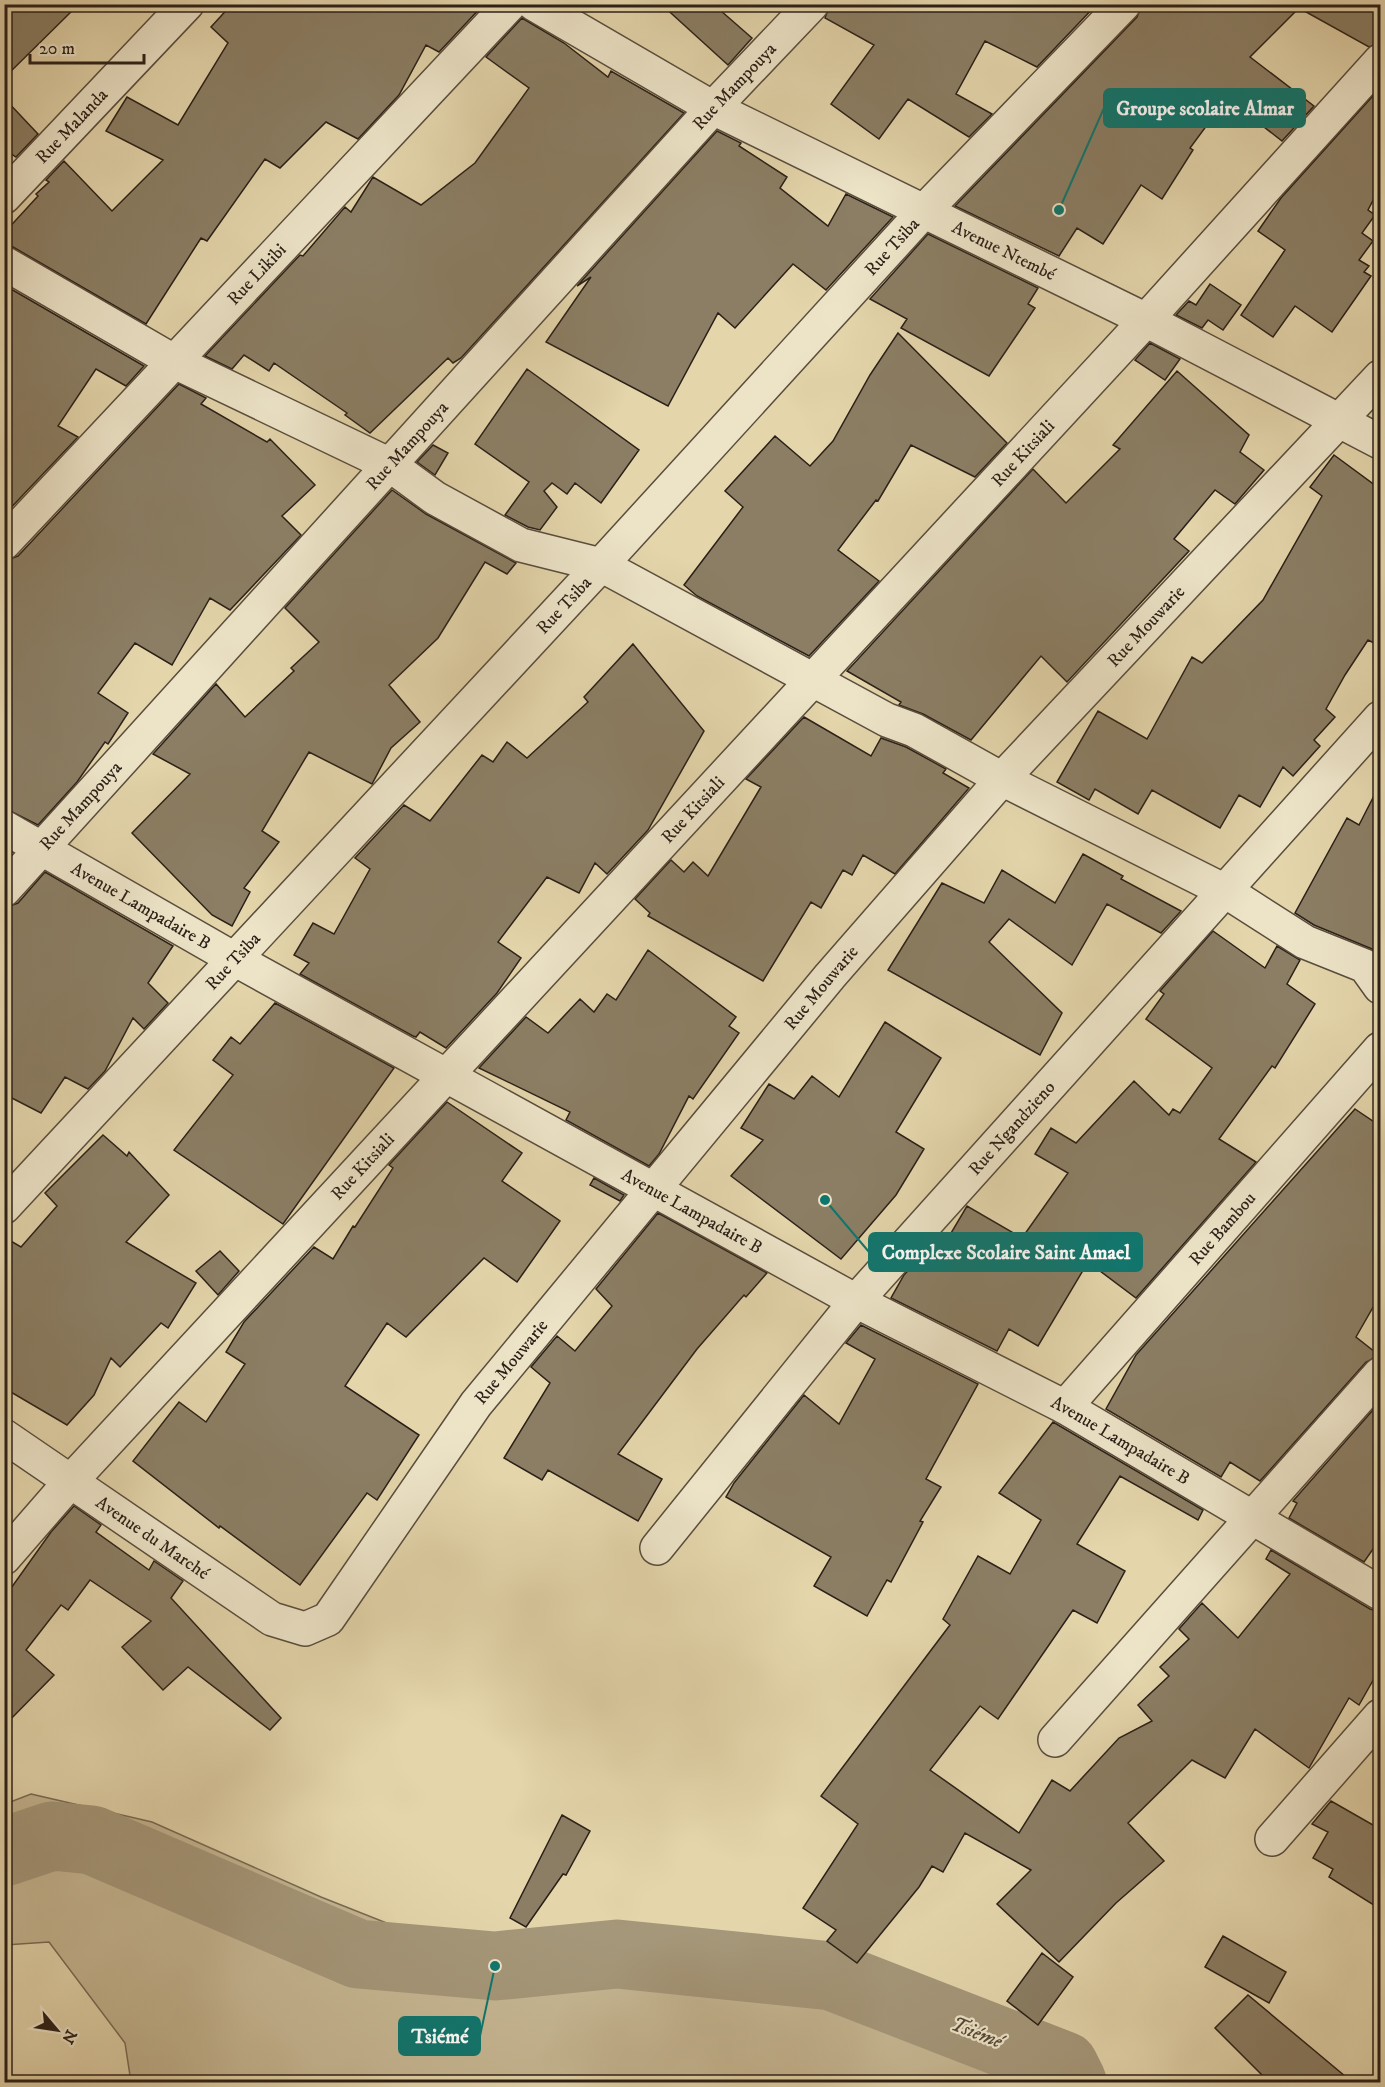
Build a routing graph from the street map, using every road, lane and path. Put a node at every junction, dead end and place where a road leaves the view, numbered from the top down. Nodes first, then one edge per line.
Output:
1 (186, 4) edge
2 (510, 4) edge
3 (534, 4) edge
4 (812, 4) edge
5 (1124, 4) edge
6 (1380, 61) edge
7 (713, 108) junction
8 (4, 197) edge
9 (925, 210) junction
10 (4, 263) edge
11 (1146, 320) junction
12 (175, 362) junction
13 (1380, 376) edge
14 (1341, 421) junction
15 (1380, 441) edge
16 (390, 465) junction
17 (4, 543) edge
18 (602, 565) junction
19 (813, 679) junction
20 (1380, 718) edge
21 (1002, 779) junction
22 (4, 827) edge
23 (44, 849) junction
24 (4, 890) edge
25 (1227, 891) junction
26 (236, 960) junction
27 (1380, 987) edge
28 (1380, 1049) edge
29 (445, 1075) junction
30 (654, 1189) junction
31 (4, 1207) edge
32 (856, 1301) junction
33 (1380, 1374) edge
34 (1065, 1407) junction
35 (4, 1436) edge
36 (70, 1482) junction
37 (1251, 1517) junction
38 (657, 1548) dead end
39 (4, 1558) edge
40 (1380, 1593) edge
41 (304, 1629) joint
42 (1380, 1716) edge
43 (1055, 1740) dead end
44 (1272, 1839) dead end

1 - 8 street, Rue Malanda
2 - 12 street, Rue Likibi
3 - 7 street, Avenue Ntembé
4 - 7 street, Rue Mampouya
5 - 9 street, Rue Tsiba
6 - 11 street, Rue Kitsiali
7 - 9 street, Avenue Ntembé
7 - 16 street, Rue Mampouya
9 - 11 street, Avenue Ntembé
9 - 18 street, Rue Tsiba
10 - 12 street
11 - 14 street, Avenue Ntembé
11 - 19 street, Rue Kitsiali
12 - 16 street
12 - 17 street, Rue Likibi
13 - 14 street, Rue Mouwarie
14 - 15 street, Avenue Ntembé
14 - 21 street, Rue Mouwarie
16 - 18 street
16 - 23 street, Rue Mampouya
18 - 19 street
18 - 26 street, Rue Tsiba
19 - 21 street
19 - 29 street, Rue Kitsiali
20 - 25 street, Rue Ngandzieno
21 - 25 street
21 - 30 street, Rue Mouwarie
22 - 23 street, Avenue Lampadaire B
23 - 24 street, Rue Mampouya
23 - 26 street, Avenue Lampadaire B
25 - 27 street
25 - 32 street, Rue Ngandzieno
26 - 29 street, Avenue Lampadaire B
26 - 31 street, Rue Tsiba
28 - 34 street, Rue Bambou
29 - 30 street, Avenue Lampadaire B
29 - 36 street, Rue Kitsiali
30 - 32 street, Avenue Lampadaire B
30 - 41 street, Rue Mouwarie
32 - 34 street, Avenue Lampadaire B
32 - 38 street, Rue Ngandzieno
33 - 37 street
34 - 37 street, Avenue Lampadaire B
35 - 36 street, Avenue du Marché
36 - 39 street, Rue Kitsiali
36 - 41 street, Avenue du Marché
37 - 40 street, Avenue Lampadaire B
37 - 43 street
42 - 44 street

